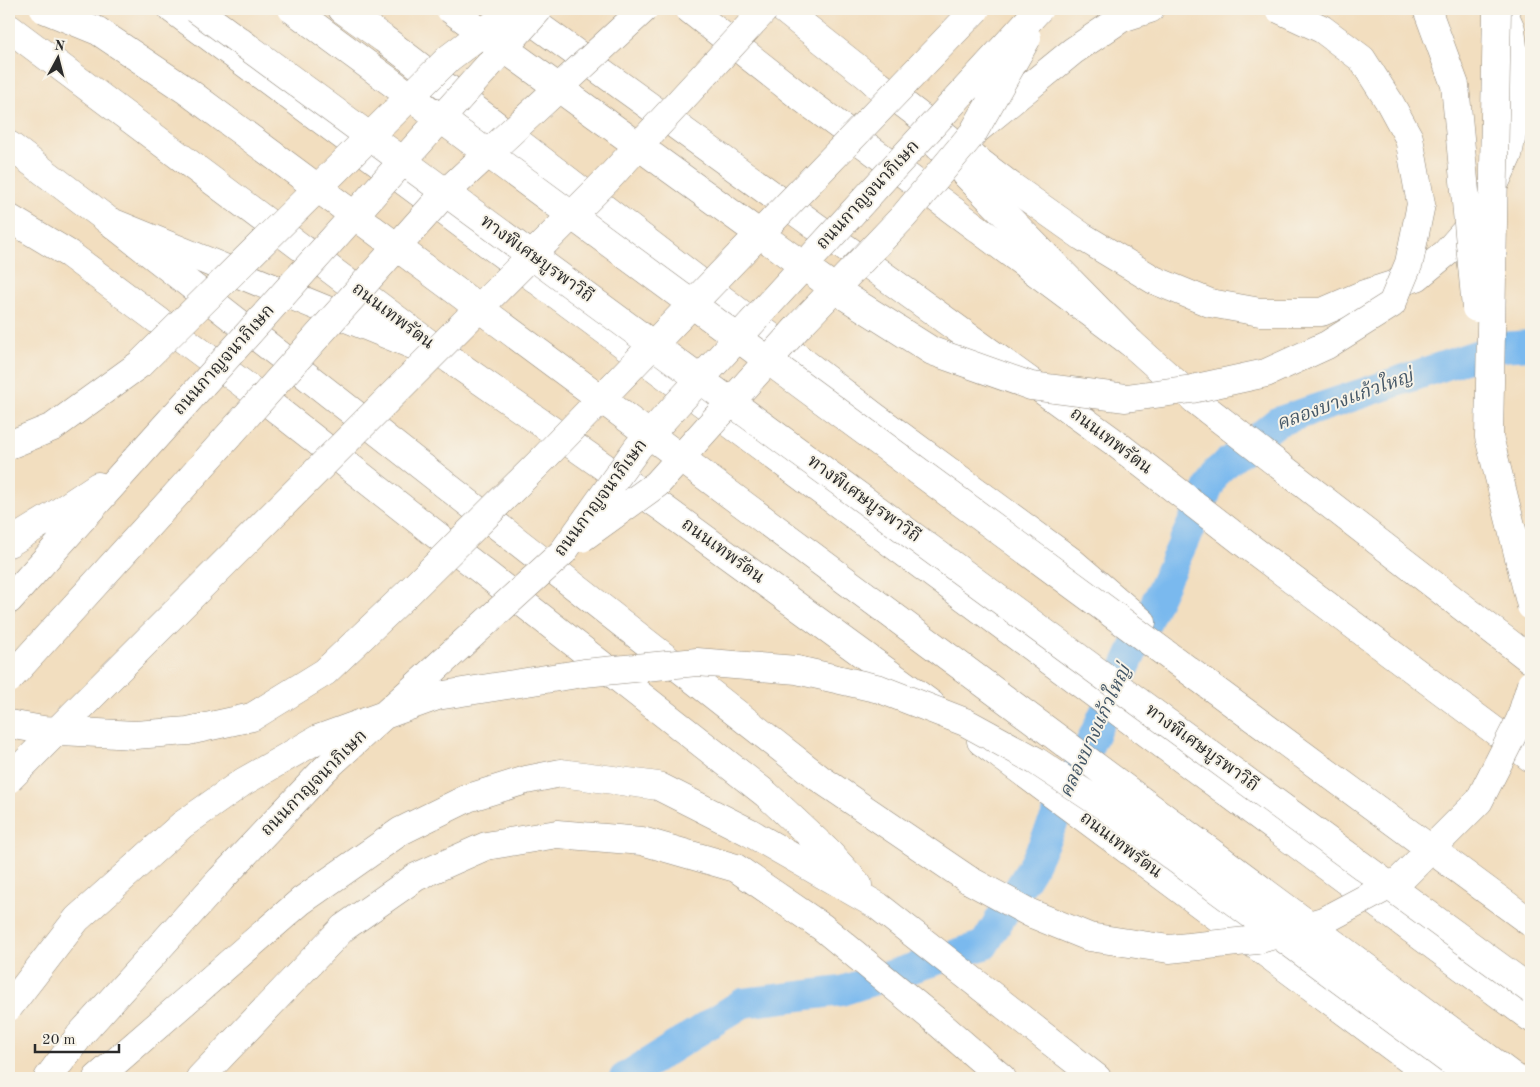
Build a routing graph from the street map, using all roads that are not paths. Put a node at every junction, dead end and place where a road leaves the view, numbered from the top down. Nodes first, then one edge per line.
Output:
1 (44, 9) edge
2 (172, 9) edge
3 (196, 9) edge
4 (292, 9) edge
5 (342, 9) edge
6 (450, 9) edge
7 (514, 9) edge
8 (538, 9) edge
9 (644, 9) edge
10 (689, 9) edge
11 (765, 9) edge
12 (783, 9) edge
13 (976, 9) edge
14 (1039, 9) edge
15 (1052, 9) edge
16 (1150, 9) edge
17 (1279, 9) edge
18 (1427, 9) edge
19 (1497, 9) edge
20 (1502, 9) edge
21 (9, 28) edge
22 (870, 78) junction
23 (973, 133) junction
24 (9, 146) edge
25 (9, 218) edge
26 (109, 221) junction
27 (1131, 343) junction
28 (451, 360) junction
29 (1489, 437) junction
30 (9, 445) edge
31 (134, 461) junction
32 (9, 543) edge
33 (563, 552) junction
34 (9, 600) edge
35 (1531, 606) edge
36 (1531, 660) edge
37 (9, 678) edge
38 (1531, 684) edge
39 (9, 724) edge
40 (1531, 758) edge
41 (9, 780) edge
42 (878, 906) junction
43 (1531, 912) edge
44 (1531, 923) edge
45 (1531, 990) edge
46 (9, 1007) edge
47 (1531, 1018) edge
48 (48, 1078) edge
49 (97, 1078) edge
50 (200, 1078) edge
51 (1002, 1078) edge
52 (1098, 1078) edge
53 (1434, 1078) edge
54 (1473, 1078) edge
55 (1515, 1078) edge

1 - 55 main road, bridge
2 - 47 main road
3 - 45 main road, ทางพิเศษบูรพาวิถี, bridge
4 - 44 main road, bridge
5 - 43 main road
6 - 17 main road, bridge
7 - 30 main road, bridge
7 - 40 main road, ถนนเทพรัตน
8 - 31 main road, ถนนกาญจนาภิเษก, bridge
9 - 37 main road, bridge
10 - 27 main road
11 - 41 main road, bridge
12 - 22 main road
13 - 39 main road, bridge
14 - 33 main road, ถนนกาญจนาภิเษก, bridge
15 - 23 main road, bridge
16 - 23 main road
18 - 29 main road, bridge
19 - 29 main road, bridge
20 - 22 main road, bridge
21 - 28 main road, ถนนเทพรัตน
22 - 27 main road
23 - 33 main road, bridge
24 - 26 main road
25 - 42 main road
26 - 28 main road
26 - 38 main road, bridge
27 - 36 main road
28 - 53 main road, ถนนเทพรัตน
29 - 35 main road, bridge
31 - 32 main road
31 - 34 main road, ถนนกาญจนาภิเษก
33 - 48 main road, ถนนกาญจนาภิเษก, bridge
42 - 49 main road
42 - 52 main road
46 - 54 main road, bridge
50 - 51 main road

